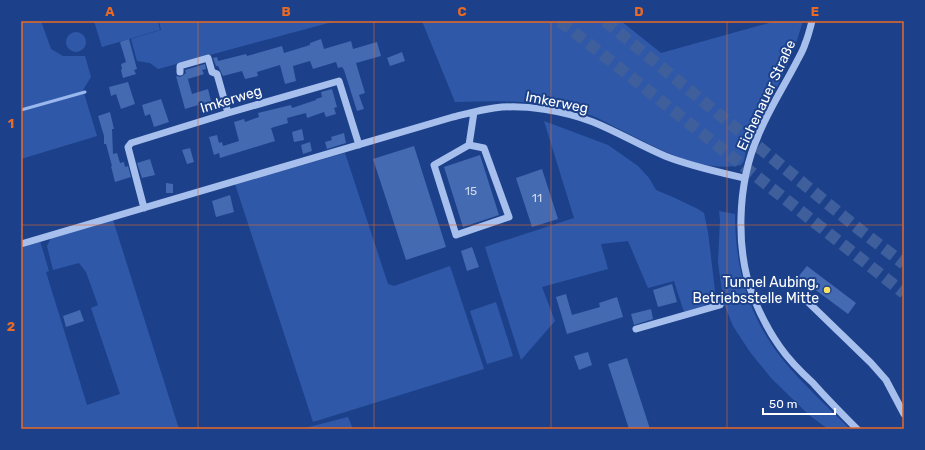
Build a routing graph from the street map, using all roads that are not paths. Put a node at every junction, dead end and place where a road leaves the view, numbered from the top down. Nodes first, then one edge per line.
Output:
1 (812, 21) edge
2 (180, 72) dead end
3 (228, 112) junction
4 (474, 112) junction
5 (360, 145) junction
6 (470, 145) junction
7 (744, 178) junction
8 (144, 208) junction
9 (21, 244) edge
10 (808, 302) dead end
11 (720, 305) dead end
12 (636, 329) dead end
13 (904, 414) edge
14 (857, 429) edge

1 - 7 street, Eichenauer Straße
2 - 3 street
3 - 5 street, Imkerweg
3 - 8 street, Imkerweg
4 - 5 street, Imkerweg
4 - 6 street
4 - 7 street, Imkerweg
5 - 8 street, Imkerweg
6 - 6 street
7 - 14 street, Eichenauer Straße
8 - 9 street, Imkerweg
10 - 13 street
11 - 12 street

